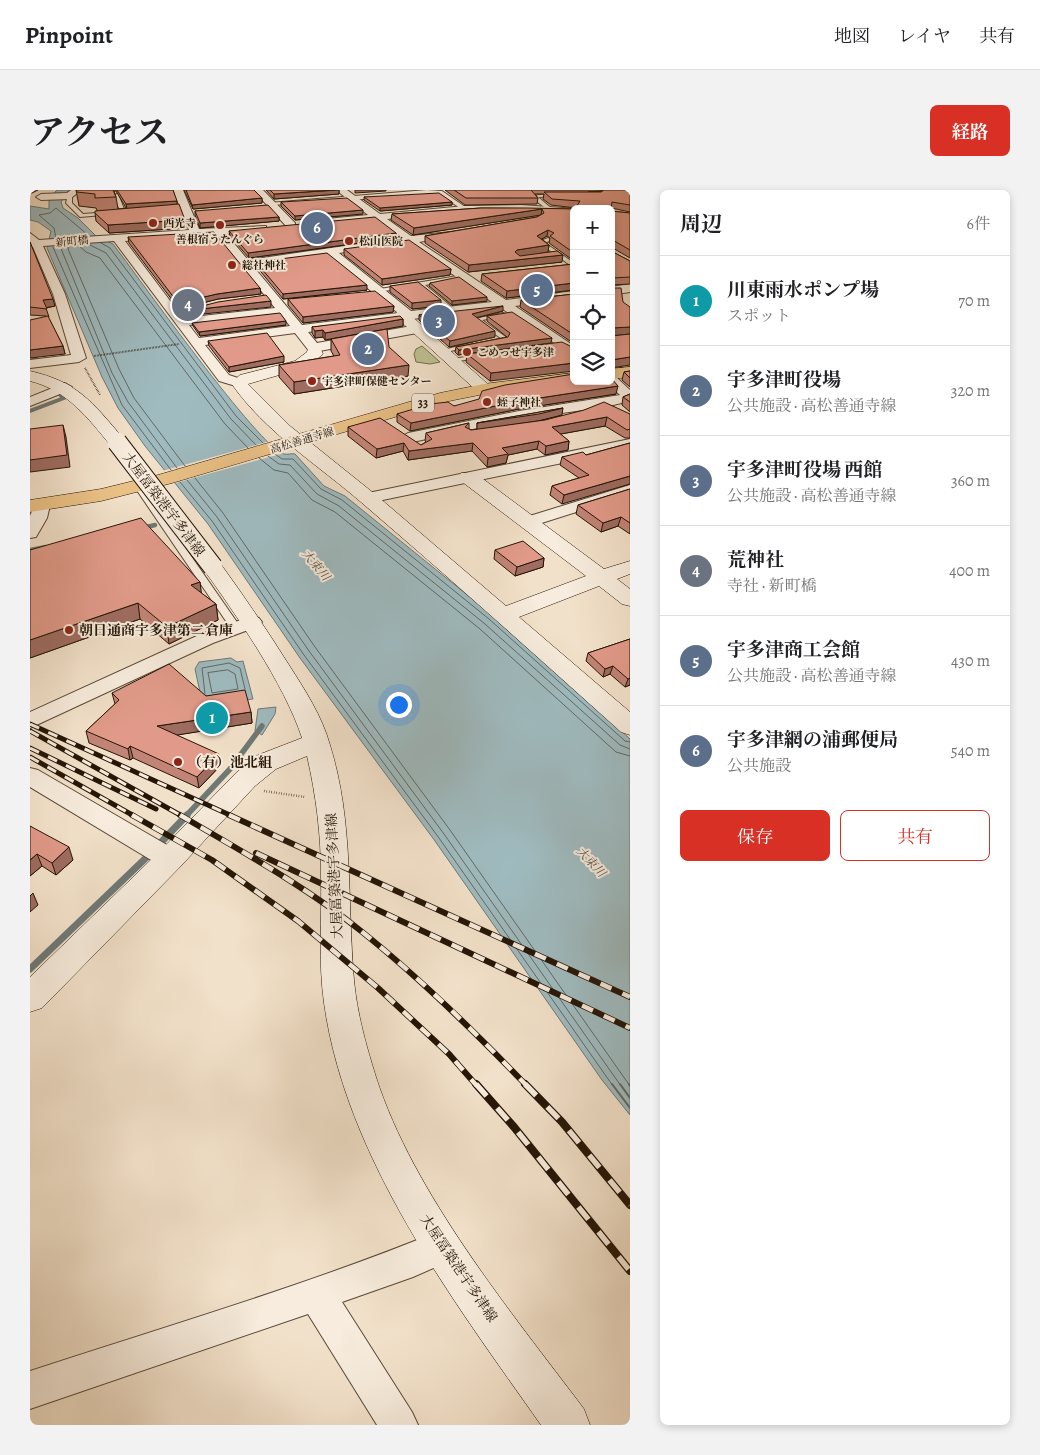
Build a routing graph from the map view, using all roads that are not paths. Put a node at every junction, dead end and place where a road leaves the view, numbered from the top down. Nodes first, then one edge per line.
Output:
1 (51, 190) edge
2 (178, 190) edge
3 (258, 190) edge
4 (73, 193) edge
5 (104, 193) edge
6 (345, 193) edge
7 (570, 193) edge
8 (40, 196) junction
9 (87, 197) dead end
10 (30, 201) edge
11 (270, 205) junction
12 (465, 208) junction
13 (550, 209) junction
14 (133, 212) edge
15 (124, 213) junction
16 (570, 213) edge
17 (570, 213) edge
18 (377, 217) junction
19 (529, 220) edge
20 (293, 226) junction
21 (218, 231) junction
22 (466, 231) edge
23 (195, 233) junction
24 (112, 238) junction
25 (548, 240) edge
26 (410, 241) junction
27 (32, 242) edge
28 (312, 242) edge
29 (327, 252) junction
30 (558, 254) junction
31 (548, 255) edge
32 (570, 263) edge
33 (244, 264) junction
34 (570, 266) edge
35 (557, 268) edge
36 (484, 276) edge
37 (465, 277) junction
38 (419, 284) junction
39 (630, 288) edge
40 (615, 290) edge
41 (376, 292) junction
42 (570, 295) edge
43 (276, 302) junction
44 (502, 303) junction
45 (206, 307) edge
46 (451, 309) junction
47 (514, 313) junction
48 (405, 315) junction
49 (177, 318) junction
50 (298, 328) junction
51 (418, 329) junction
52 (496, 341) edge
53 (195, 342) junction
54 (477, 344) edge
55 (563, 345) edge
56 (314, 348) junction
57 (447, 355) junction
58 (487, 355) edge
59 (30, 364) edge
60 (630, 372) edge
61 (615, 374) edge
62 (30, 376) edge
63 (570, 378) edge
64 (239, 383) junction
65 (615, 384) edge
66 (65, 387) junction
67 (484, 389) junction
68 (30, 402) edge
69 (605, 403) junction
70 (624, 415) edge
71 (377, 417) junction
72 (554, 420) edge
73 (470, 435) edge
74 (408, 438) junction
75 (298, 442) junction
76 (630, 444) edge
77 (468, 477) junction
78 (138, 486) junction
79 (630, 490) edge
80 (368, 498) junction
81 (36, 506) edge
82 (529, 522) junction
83 (30, 532) edge
84 (630, 567) edge
85 (600, 578) junction
86 (630, 600) edge
87 (503, 615) junction
88 (244, 625) junction
89 (30, 721) edge
90 (630, 726) edge
91 (316, 742) junction
92 (30, 776) edge
93 (160, 853) junction
94 (30, 998) edge
95 (442, 1247) junction
96 (316, 1294) junction
97 (30, 1390) edge
98 (399, 1425) edge
99 (568, 1425) edge

1 - 8 street
2 - 23 street
3 - 11 street
4 - 8 street
4 - 15 lane
5 - 9 lane
5 - 15 lane
6 - 11 lane
6 - 12 lane
6 - 18 street
7 - 13 lane
8 - 10 street
11 - 20 street
12 - 13 street, 新町橋
12 - 18 street, 新町橋
13 - 16 street, 新町橋
14 - 15 lane
17 - 19 street
18 - 20 street, 新町橋
18 - 26 street
20 - 21 street, 新町橋
21 - 23 street, 新町橋
21 - 33 street
22 - 26 street
23 - 24 street, 新町橋
24 - 27 street, 新町橋
24 - 49 street
25 - 30 lane
26 - 29 street
26 - 37 street
27 - 59 street
28 - 29 street
29 - 33 street
29 - 41 street
30 - 31 lane
30 - 32 lane
33 - 43 street
34 - 35 street
36 - 37 street
37 - 38 lane
37 - 44 street
38 - 41 lane
38 - 46 lane
39 - 40 street
41 - 48 street
42 - 44 street
43 - 49 street
43 - 50 street
44 - 46 street
44 - 47 street
45 - 49 lane
46 - 48 street
47 - 52 lane
47 - 55 street
48 - 50 street
48 - 51 street
49 - 53 street
50 - 53 street
50 - 56 street
51 - 56 street
51 - 57 street
53 - 64 street
54 - 57 lane
56 - 64 street
57 - 58 lane
57 - 67 street
60 - 61 main road
62 - 66 street, 大屋冨築港宇多津線
63 - 67 main road, 高松善通寺線 / 33
64 - 75 street
65 - 69 street
66 - 68 street
66 - 88 street, 大屋冨築港宇多津線, bridge
67 - 71 main road, 高松善通寺線 / 33
69 - 70 street
69 - 72 lane
69 - 74 street
71 - 74 street
71 - 75 main road, 高松善通寺線 / 33
73 - 74 street
75 - 78 main road, 高松善通寺線 / 33
75 - 80 street
76 - 77 street
77 - 80 street
77 - 82 street
78 - 81 main road, 高松善通寺線 / 33
78 - 88 lane
79 - 82 street
80 - 87 street
81 - 83 street
82 - 85 street
84 - 85 street
85 - 86 street
85 - 87 street
87 - 90 street
88 - 89 street
88 - 91 street, 大屋冨築港宇多津線
91 - 93 street
91 - 95 street, 大屋冨築港宇多津線
92 - 93 street
93 - 94 street
95 - 96 street
95 - 99 street, 大屋冨築港宇多津線
96 - 97 street
96 - 98 street

